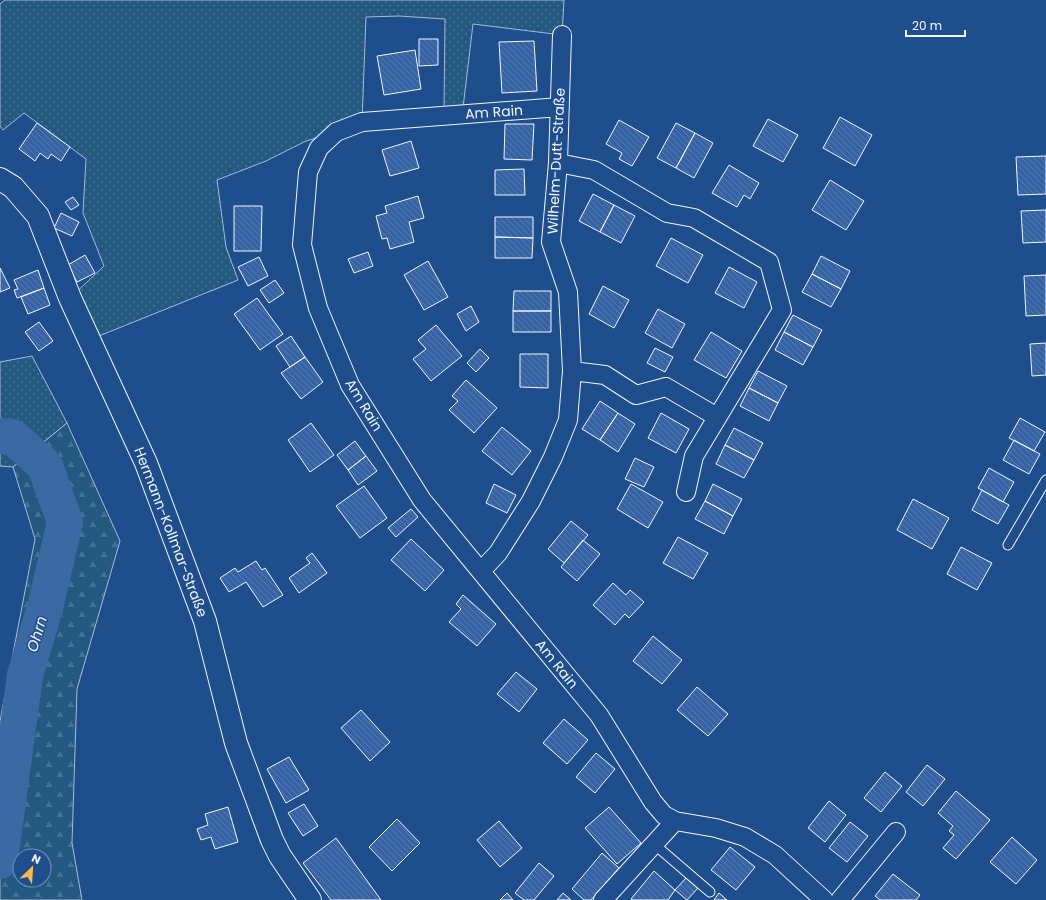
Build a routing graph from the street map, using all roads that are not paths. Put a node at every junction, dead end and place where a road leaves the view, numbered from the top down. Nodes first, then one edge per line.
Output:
1 (562, 35) dead end
2 (560, 107) junction
3 (558, 163) junction
4 (0, 179) edge
5 (572, 371) junction
6 (717, 417) junction
7 (1046, 480) edge
8 (686, 492) dead end
9 (1008, 545) dead end
10 (481, 571) junction
11 (675, 821) junction
12 (896, 832) dead end
13 (654, 844) junction
14 (710, 892) dead end
15 (310, 900) edge
16 (603, 900) edge
17 (824, 900) edge
18 (840, 900) edge

1 - 2 street, Wilhelm-Dutt-Straße
2 - 3 street, Wilhelm-Dutt-Straße
2 - 10 street, Am Rain
3 - 5 street, Wilhelm-Dutt-Straße
3 - 6 street
4 - 15 street, Hermann-Kollmar-Straße
5 - 6 street
5 - 10 street, Wilhelm-Dutt-Straße
6 - 8 street
7 - 9 lane
10 - 11 street, Am Rain
11 - 13 street
11 - 17 street
12 - 18 street
13 - 14 lane
13 - 16 street

